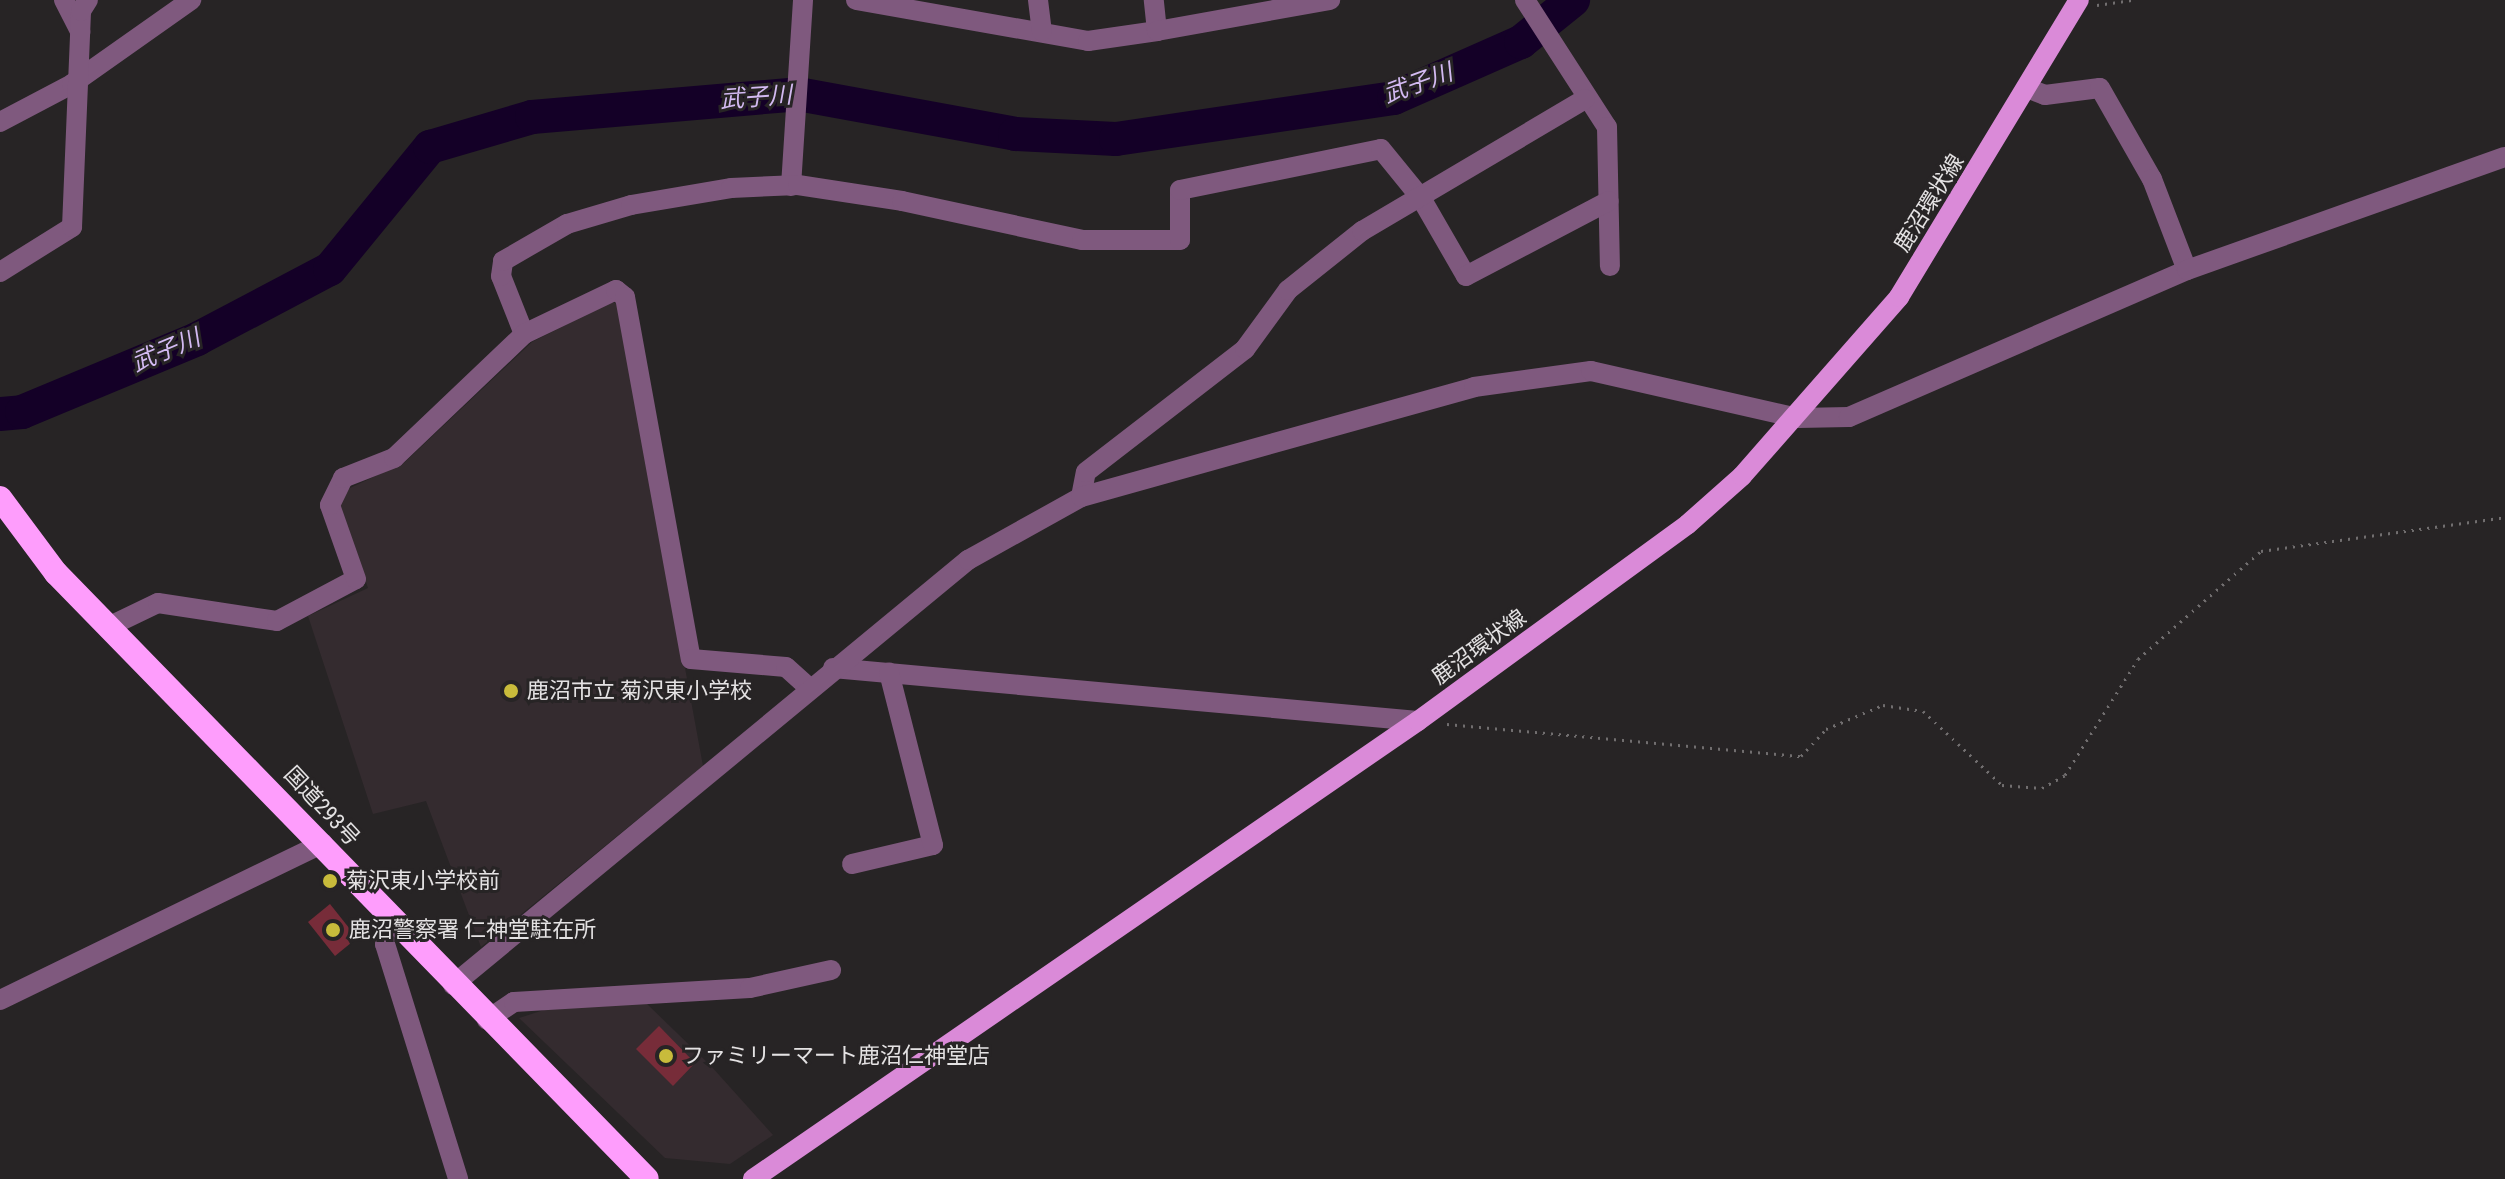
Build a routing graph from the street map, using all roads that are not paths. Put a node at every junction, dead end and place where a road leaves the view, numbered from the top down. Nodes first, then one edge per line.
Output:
1 (64, 0) edge
2 (88, 0) edge
3 (191, 0) edge
4 (803, 0) edge
5 (856, 0) edge
6 (1038, 0) edge
7 (1154, 0) edge
8 (1330, 0) edge
9 (1525, 0) edge
10 (2079, 0) edge
11 (917, 5) edge
12 (1260, 6) edge
13 (1042, 31) junction
14 (1157, 31) junction
15 (81, 33) junction
16 (79, 79) junction
17 (2027, 88) junction
18 (1585, 99) junction
19 (0, 122) edge
20 (2505, 157) edge
21 (791, 186) junction
22 (1421, 198) junction
23 (1609, 201) junction
24 (1610, 266) dead end
25 (2187, 270) junction
26 (0, 272) edge
27 (524, 334) junction
28 (1798, 418) junction
29 (1081, 497) junction
30 (0, 498) edge
31 (110, 626) junction
32 (833, 668) junction
33 (889, 673) junction
34 (809, 688) junction
35 (1418, 721) junction
36 (323, 843) junction
37 (852, 864) dead end
38 (385, 913) junction
39 (831, 970) dead end
40 (453, 985) junction
41 (0, 1000) edge
42 (487, 1020) junction
43 (458, 1179) edge
44 (647, 1179) edge
45 (753, 1179) edge

1 - 15 street
2 - 15 street
3 - 16 street
4 - 21 street
5 - 11 street
6 - 13 street
7 - 14 street
8 - 12 street
9 - 18 street
10 - 17 main road, 鹿沼環状線
11 - 13 street
12 - 14 street
13 - 14 street
15 - 16 street
16 - 19 street
16 - 26 street
17 - 25 street
17 - 28 main road, 鹿沼環状線
18 - 22 street
18 - 23 street
20 - 25 street
21 - 22 street
21 - 27 street
22 - 23 street
22 - 29 street
23 - 24 street
25 - 28 street
27 - 31 street
27 - 34 street
28 - 29 street
28 - 35 main road, 鹿沼環状線
29 - 32 street
30 - 31 highway, 国道293号
31 - 36 highway, 国道293号
32 - 33 street
32 - 34 street
33 - 35 street
33 - 37 street
34 - 40 street
35 - 45 main road, 鹿沼環状線
36 - 38 highway, 国道293号
36 - 41 street
38 - 40 highway, 国道293号
38 - 43 street
39 - 42 street
40 - 42 highway, 国道293号
42 - 44 highway, 国道293号

